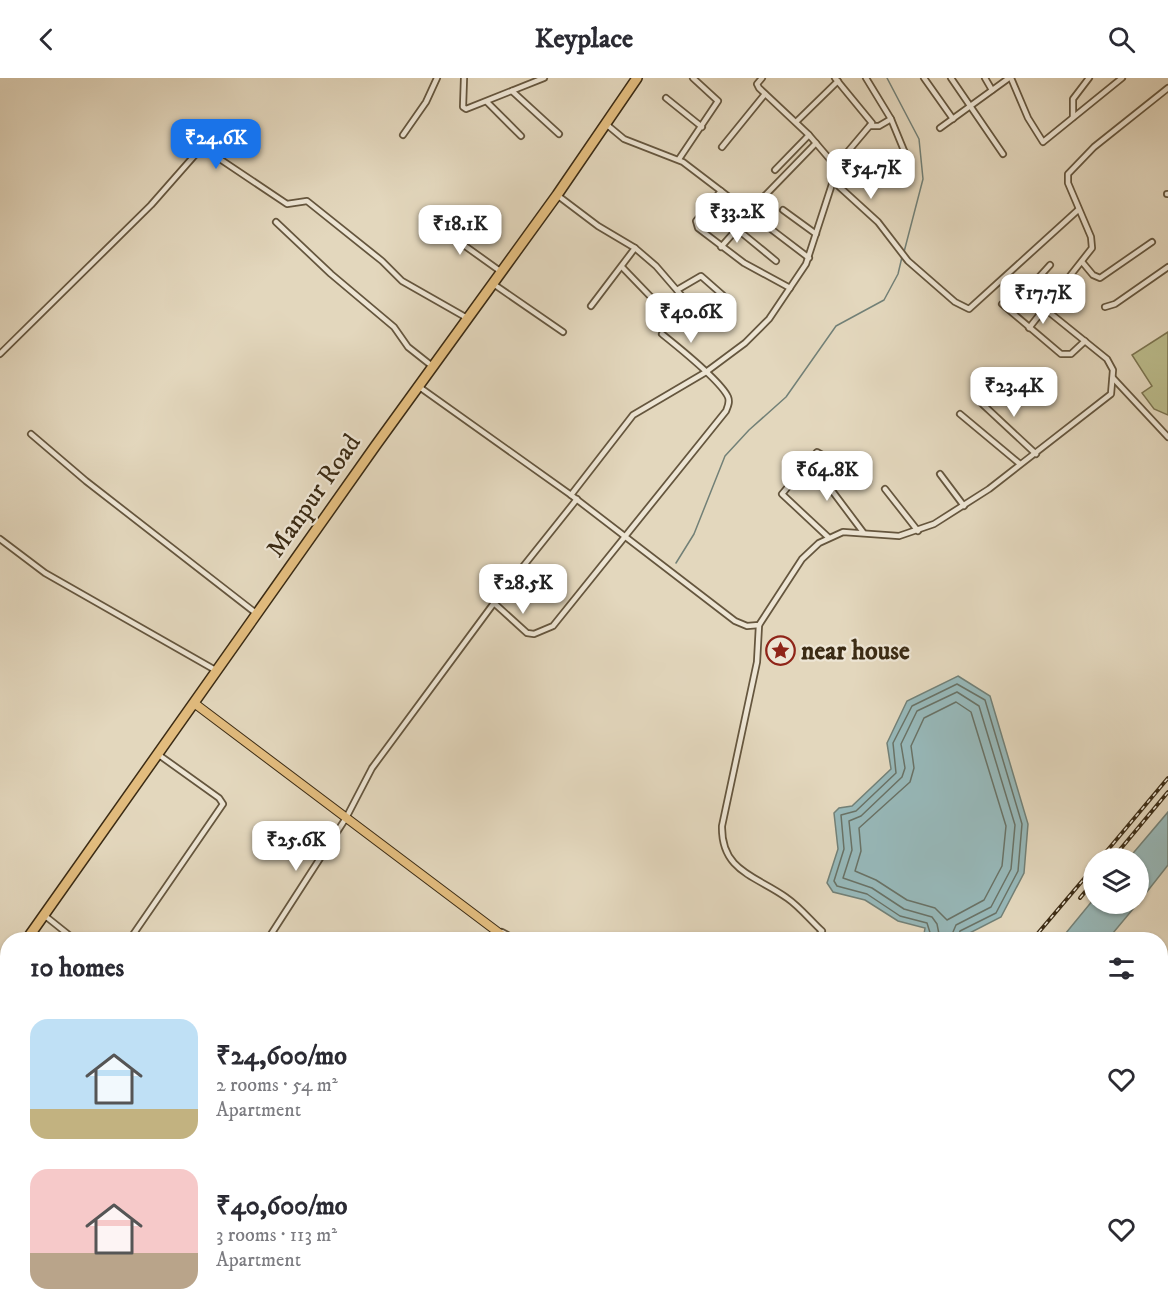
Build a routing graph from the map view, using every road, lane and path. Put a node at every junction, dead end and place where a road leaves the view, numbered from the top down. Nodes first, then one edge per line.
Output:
1 (437, 78) edge
2 (464, 78) edge
3 (544, 78) edge
4 (637, 78) edge
5 (693, 78) edge
6 (762, 78) edge
7 (866, 78) edge
8 (924, 78) edge
9 (951, 78) edge
10 (985, 78) edge
11 (1010, 78) edge
12 (1089, 78) edge
13 (1122, 78) edge
14 (837, 80) edge
15 (1168, 88) edge
16 (992, 90) junction
17 (512, 91) junction
18 (765, 94) junction
19 (666, 98) dead end
20 (487, 102) junction
21 (970, 106) junction
22 (1073, 117) junction
23 (891, 119) junction
24 (953, 119) junction
25 (796, 122) junction
26 (606, 124) junction
27 (870, 126) junction
28 (702, 127) junction
29 (940, 128) dead end
30 (559, 134) dead end
31 (403, 135) dead end
32 (809, 135) junction
33 (521, 136) dead end
34 (816, 143) junction
35 (722, 147) dead end
36 (905, 153) dead end
37 (1003, 154) dead end
38 (679, 159) junction
39 (775, 170) dead end
40 (839, 170) junction
41 (833, 181) junction
42 (721, 191) junction
43 (557, 195) junction
44 (783, 210) dead end
45 (1078, 210) junction
46 (750, 211) junction
47 (276, 222) dead end
48 (433, 223) dead end
49 (816, 234) junction
50 (1152, 242) dead end
51 (721, 247) junction
52 (636, 248) junction
53 (808, 258) junction
54 (776, 261) dead end
55 (1085, 261) junction
56 (1050, 265) dead end
57 (622, 267) junction
58 (1168, 267) edge
59 (500, 271) junction
60 (492, 283) junction
61 (790, 288) junction
62 (677, 290) junction
63 (726, 298) dead end
64 (1002, 304) dead end
65 (591, 306) dead end
66 (1105, 307) dead end
67 (1045, 310) junction
68 (700, 317) dead end
69 (467, 318) junction
70 (673, 320) dead end
71 (1029, 328) junction
72 (563, 332) dead end
73 (662, 334) dead end
74 (1085, 341) junction
75 (0, 354) edge
76 (432, 366) junction
77 (705, 372) junction
78 (1113, 378) junction
79 (418, 386) junction
80 (977, 399) dead end
81 (960, 414) dead end
82 (31, 434) dead end
83 (1168, 437) edge
84 (1036, 454) junction
85 (810, 461) junction
86 (835, 462) dead end
87 (1020, 464) junction
88 (940, 474) dead end
89 (885, 489) dead end
90 (571, 495) junction
91 (576, 499) junction
92 (964, 506) junction
93 (918, 531) junction
94 (863, 532) junction
95 (625, 534) junction
96 (828, 537) junction
97 (0, 539) edge
98 (495, 603) junction
99 (257, 614) junction
100 (759, 625) junction
101 (217, 671) junction
102 (194, 703) junction
103 (158, 754) junction
104 (346, 818) junction
105 (44, 915) junction
106 (495, 929) junction
107 (32, 932) edge
108 (65, 932) edge
109 (135, 932) edge
110 (273, 932) edge
111 (499, 932) edge
112 (501, 932) edge
113 (822, 932) edge

1 - 31 street
2 - 20 street
3 - 17 street
4 - 26 highway, Manpur Road
5 - 28 street
6 - 18 street
7 - 23 street
8 - 24 street
9 - 21 street
10 - 16 street
11 - 16 street
11 - 22 street
12 - 22 street
13 - 22 street
14 - 25 street
14 - 27 street
15 - 45 street
16 - 21 street
17 - 20 street
17 - 30 street
18 - 25 street
18 - 35 street
19 - 28 street
20 - 33 street
21 - 24 street
21 - 37 street
23 - 27 street
23 - 36 street
24 - 29 street
25 - 32 street
26 - 38 street
26 - 43 highway, Manpur Road
27 - 40 street
28 - 38 street
32 - 34 street
32 - 39 street
34 - 40 street
34 - 46 street
38 - 42 street
40 - 41 street
41 - 45 street
41 - 49 street
42 - 46 street
42 - 51 street
43 - 52 street
43 - 59 highway, Manpur Road
44 - 49 street
45 - 55 street
46 - 53 street
47 - 76 street
48 - 59 street
49 - 53 street
50 - 55 street
51 - 54 street
51 - 61 street
52 - 57 street
52 - 62 street
53 - 61 street
55 - 67 street
56 - 67 street
57 - 65 street
57 - 70 street
58 - 66 street
59 - 60 highway, Manpur Road
60 - 69 highway, Manpur Road
60 - 72 street
61 - 77 street
62 - 63 street
62 - 68 street
64 - 71 street
67 - 71 street
67 - 74 street
69 - 75 street
69 - 76 highway, Manpur Road
71 - 74 street
73 - 77 street
74 - 78 street
76 - 79 highway, Manpur Road
77 - 90 street
77 - 95 street
78 - 83 street
78 - 84 street
79 - 90 street
79 - 99 highway, Manpur Road
80 - 84 street
81 - 87 street
82 - 99 street
84 - 87 street
85 - 86 street
85 - 94 street
85 - 96 street
87 - 92 street
88 - 92 street
89 - 93 street
90 - 91 street
91 - 95 street
91 - 98 street
92 - 93 street
93 - 94 street
94 - 96 street
95 - 98 street
95 - 100 street
96 - 100 street
97 - 101 street
98 - 104 street
99 - 101 highway, Manpur Road
100 - 113 street
101 - 102 highway, Manpur Road
102 - 103 highway, Manpur Road
102 - 104 main road
103 - 105 highway, Manpur Road
103 - 109 street
104 - 106 main road
104 - 110 street
105 - 107 highway, Manpur Road
105 - 108 street
106 - 111 main road
106 - 112 street

